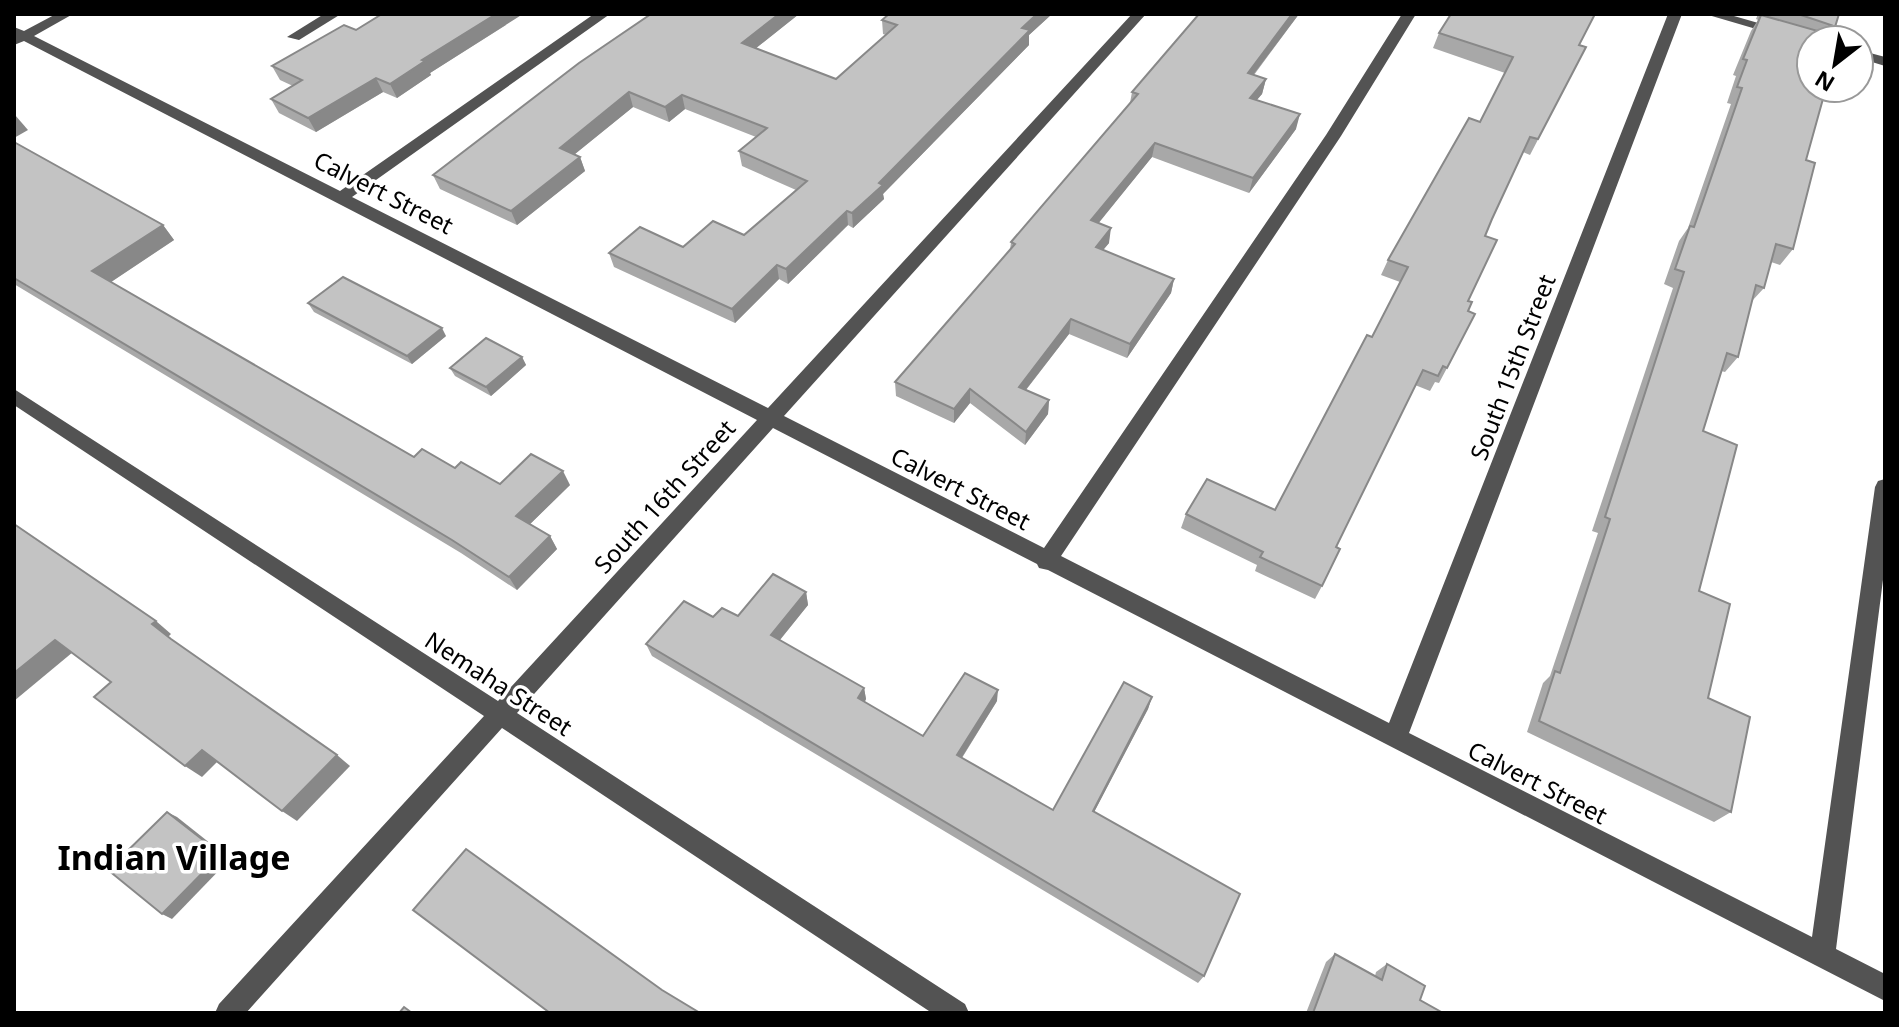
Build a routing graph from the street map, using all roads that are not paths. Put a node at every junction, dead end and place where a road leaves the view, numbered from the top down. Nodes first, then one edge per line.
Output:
1 (66, 14) edge
2 (334, 14) edge
3 (603, 14) edge
4 (1139, 14) edge
5 (1409, 14) edge
6 (1675, 14) edge
7 (1712, 14) edge
8 (17, 36) edge
9 (294, 37) dead end
10 (1795, 37) edge
11 (340, 198) junction
12 (14, 396) edge
13 (770, 418) junction
14 (1885, 487) edge
15 (1046, 562) junction
16 (500, 714) junction
17 (1395, 738) junction
18 (1822, 956) junction
19 (1885, 988) edge
20 (228, 1013) edge
21 (956, 1013) edge

1 - 8 street
2 - 9 street
3 - 11 street
4 - 13 street, South 16th Street
5 - 15 street
6 - 17 street, South 15th Street
7 - 10 street
8 - 11 street, Calvert Street
11 - 13 street, Calvert Street
12 - 16 street, Nemaha Street
13 - 15 street, Calvert Street
13 - 16 street, South 16th Street
14 - 18 street
15 - 17 street, Calvert Street
16 - 20 street, South 16th Street
16 - 21 street, Nemaha Street
17 - 18 street, Calvert Street
18 - 19 street, Calvert Street

